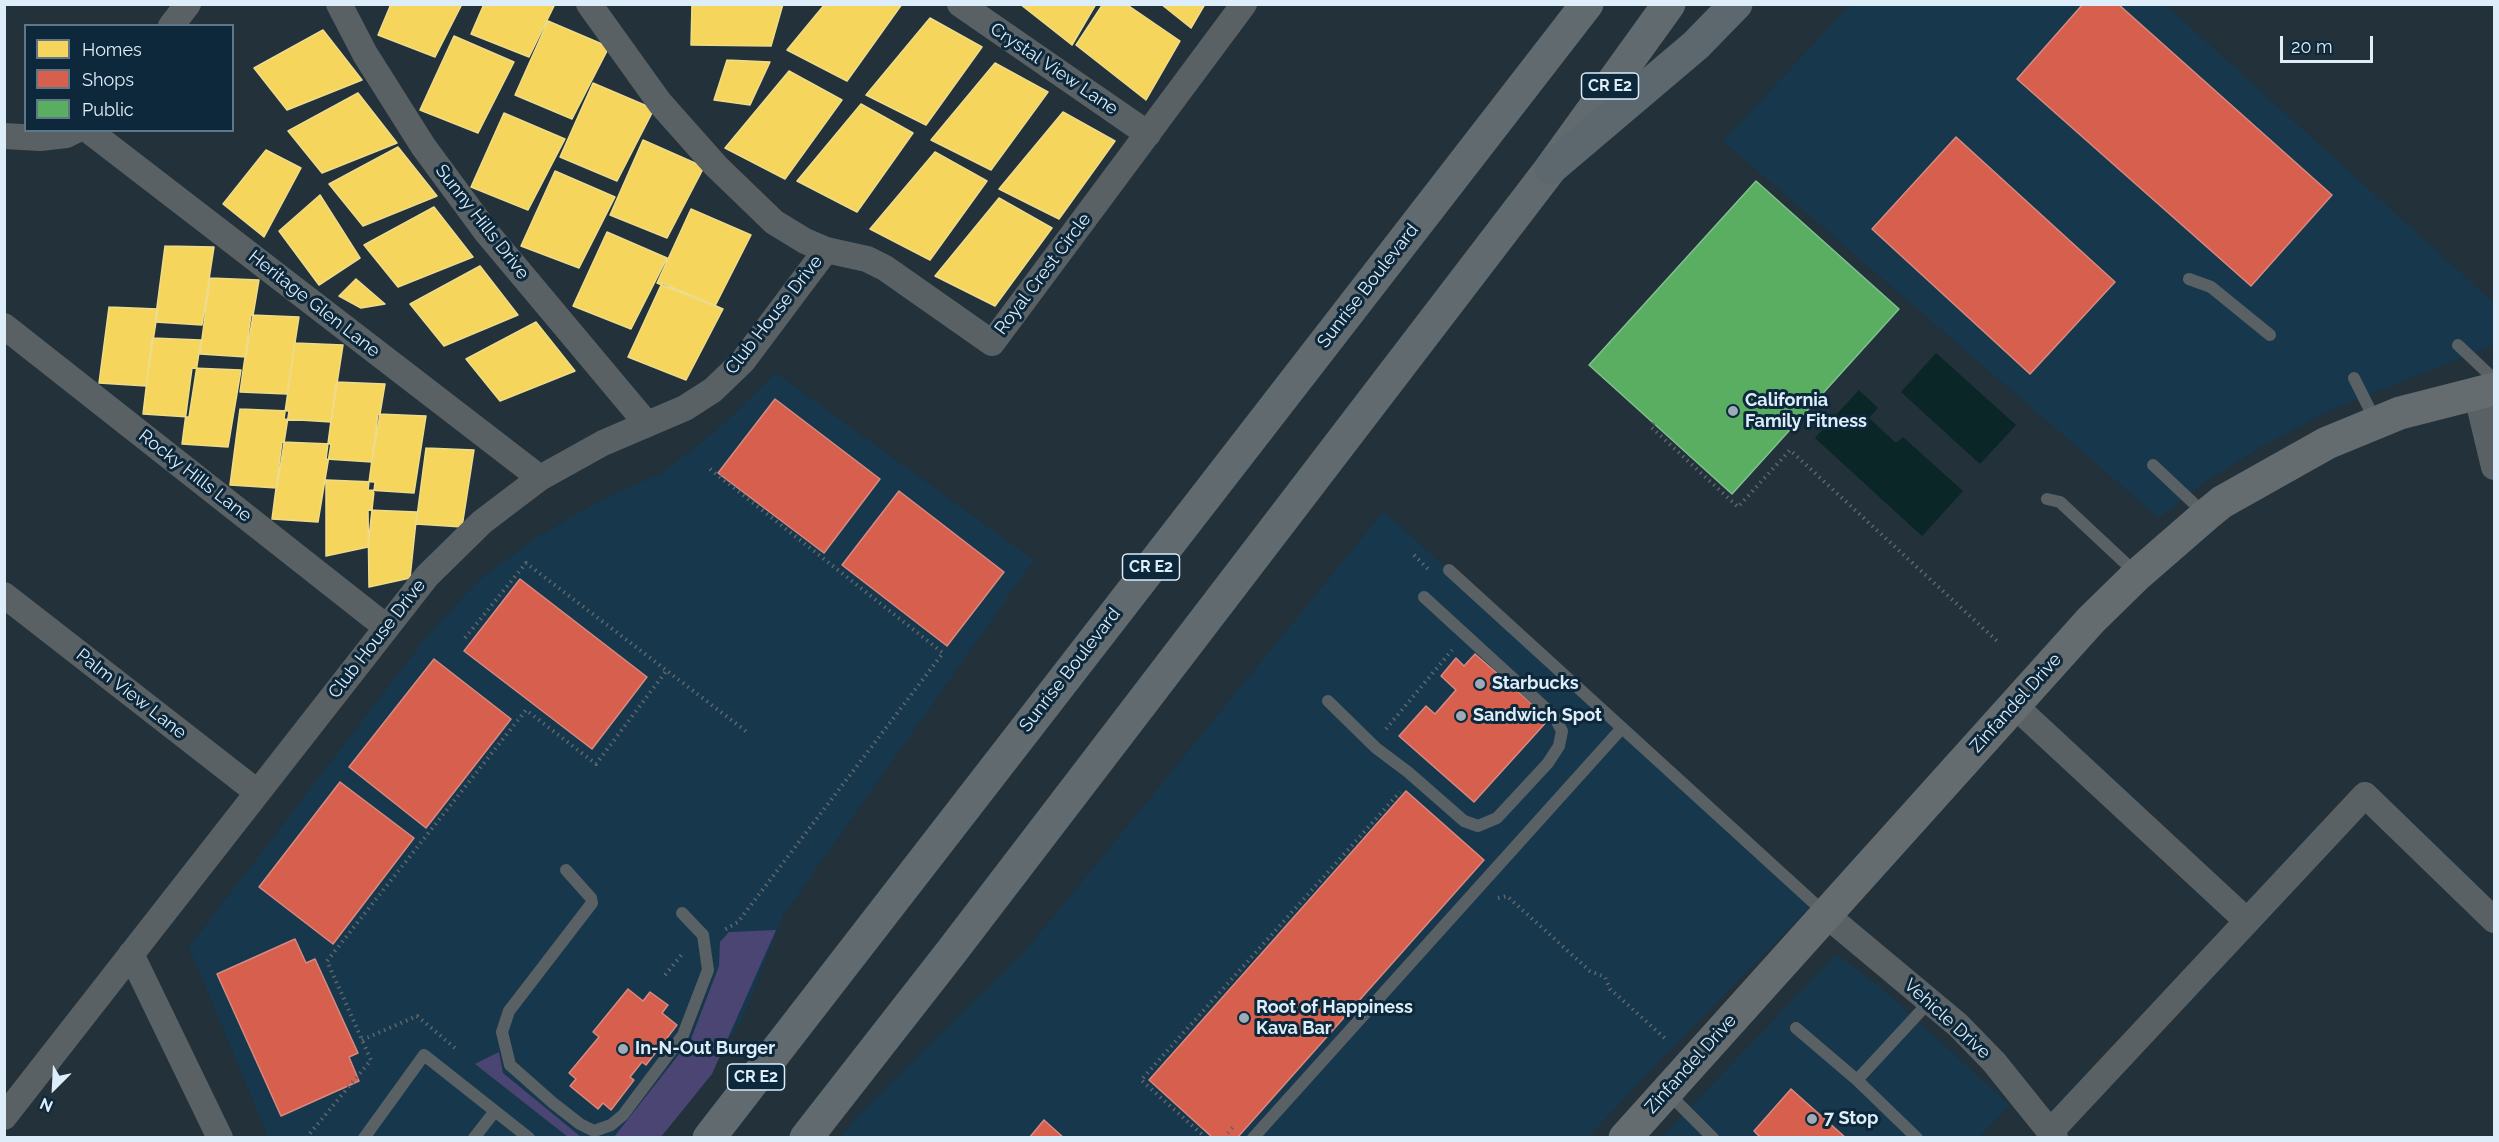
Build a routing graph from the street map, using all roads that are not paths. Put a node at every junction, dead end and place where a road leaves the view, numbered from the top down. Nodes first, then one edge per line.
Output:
1 (188, 4) edge
2 (339, 4) edge
3 (589, 4) edge
4 (960, 4) edge
5 (1244, 4) edge
6 (1587, 4) edge
7 (1669, 4) edge
8 (1736, 4) edge
9 (173, 24) edge
10 (72, 132) edge
11 (91, 132) edge
12 (1148, 134) junction
13 (4, 136) edge
14 (1551, 168) junction
15 (826, 250) junction
16 (2189, 279) dead end
17 (4, 326) edge
18 (2270, 335) dead end
19 (2458, 345) dead end
20 (2354, 378) dead end
21 (2488, 387) edge
22 (2377, 423) junction
23 (647, 424) junction
24 (2153, 465) dead end
25 (2494, 467) edge
26 (540, 478) junction
27 (2047, 499) dead end
28 (2206, 515) junction
29 (1449, 570) dead end
30 (2137, 575) junction
31 (4, 595) edge
32 (1424, 597) dead end
33 (386, 627) junction
34 (1328, 701) dead end
35 (2014, 705) junction
36 (1623, 728) junction
37 (257, 792) junction
38 (566, 870) dead end
39 (682, 913) dead end
40 (1825, 914) junction
41 (2494, 920) edge
42 (2247, 921) junction
43 (131, 954) junction
44 (1930, 1001) junction
45 (1796, 1028) dead end
46 (1857, 1080) junction
47 (1666, 1092) junction
48 (10, 1100) edge
49 (495, 1111) junction
50 (2053, 1134) edge
51 (220, 1137) edge
52 (364, 1137) edge
53 (474, 1137) edge
54 (528, 1137) edge
55 (709, 1137) edge
56 (806, 1137) edge
57 (1253, 1137) edge
58 (1625, 1137) edge
59 (1713, 1137) edge
60 (1917, 1137) edge

1 - 9 street
2 - 23 street, Sunny Hills Drive
3 - 15 street, Royal Crest Circle
4 - 12 street, Crystal View Lane
5 - 12 street, Royal Crest Circle
6 - 55 main road, Sunrise Boulevard / CR E2
7 - 14 main road, CR E2
8 - 14 highway
10 - 13 street
11 - 26 street, Heritage Glen Lane
12 - 15 street, Royal Crest Circle
14 - 56 main road, CR E2
15 - 23 street, Club House Drive
16 - 18 lane
17 - 33 street, Rocky Hills Lane
19 - 21 lane
20 - 22 lane
21 - 22 street, Zinfandel Drive
21 - 25 street
22 - 28 street, Zinfandel Drive
23 - 26 street, Club House Drive
24 - 28 lane
26 - 33 street, Club House Drive
27 - 30 lane
28 - 30 street, Zinfandel Drive
29 - 36 lane
30 - 35 street, Zinfandel Drive
31 - 37 street, Palm View Lane
32 - 34 lane
33 - 37 street, Club House Drive
35 - 40 street, Zinfandel Drive
35 - 42 street
36 - 40 lane
36 - 57 lane
37 - 43 street, Club House Drive
38 - 39 lane
40 - 44 street, Vehicle Drive
40 - 47 street, Zinfandel Drive
41 - 42 street
42 - 50 street
43 - 48 street, Club House Drive
43 - 51 street
44 - 46 lane
44 - 50 street, Vehicle Drive
45 - 46 lane
46 - 60 lane
47 - 58 street, Zinfandel Drive
47 - 59 lane
49 - 52 lane
49 - 53 lane
49 - 54 lane

